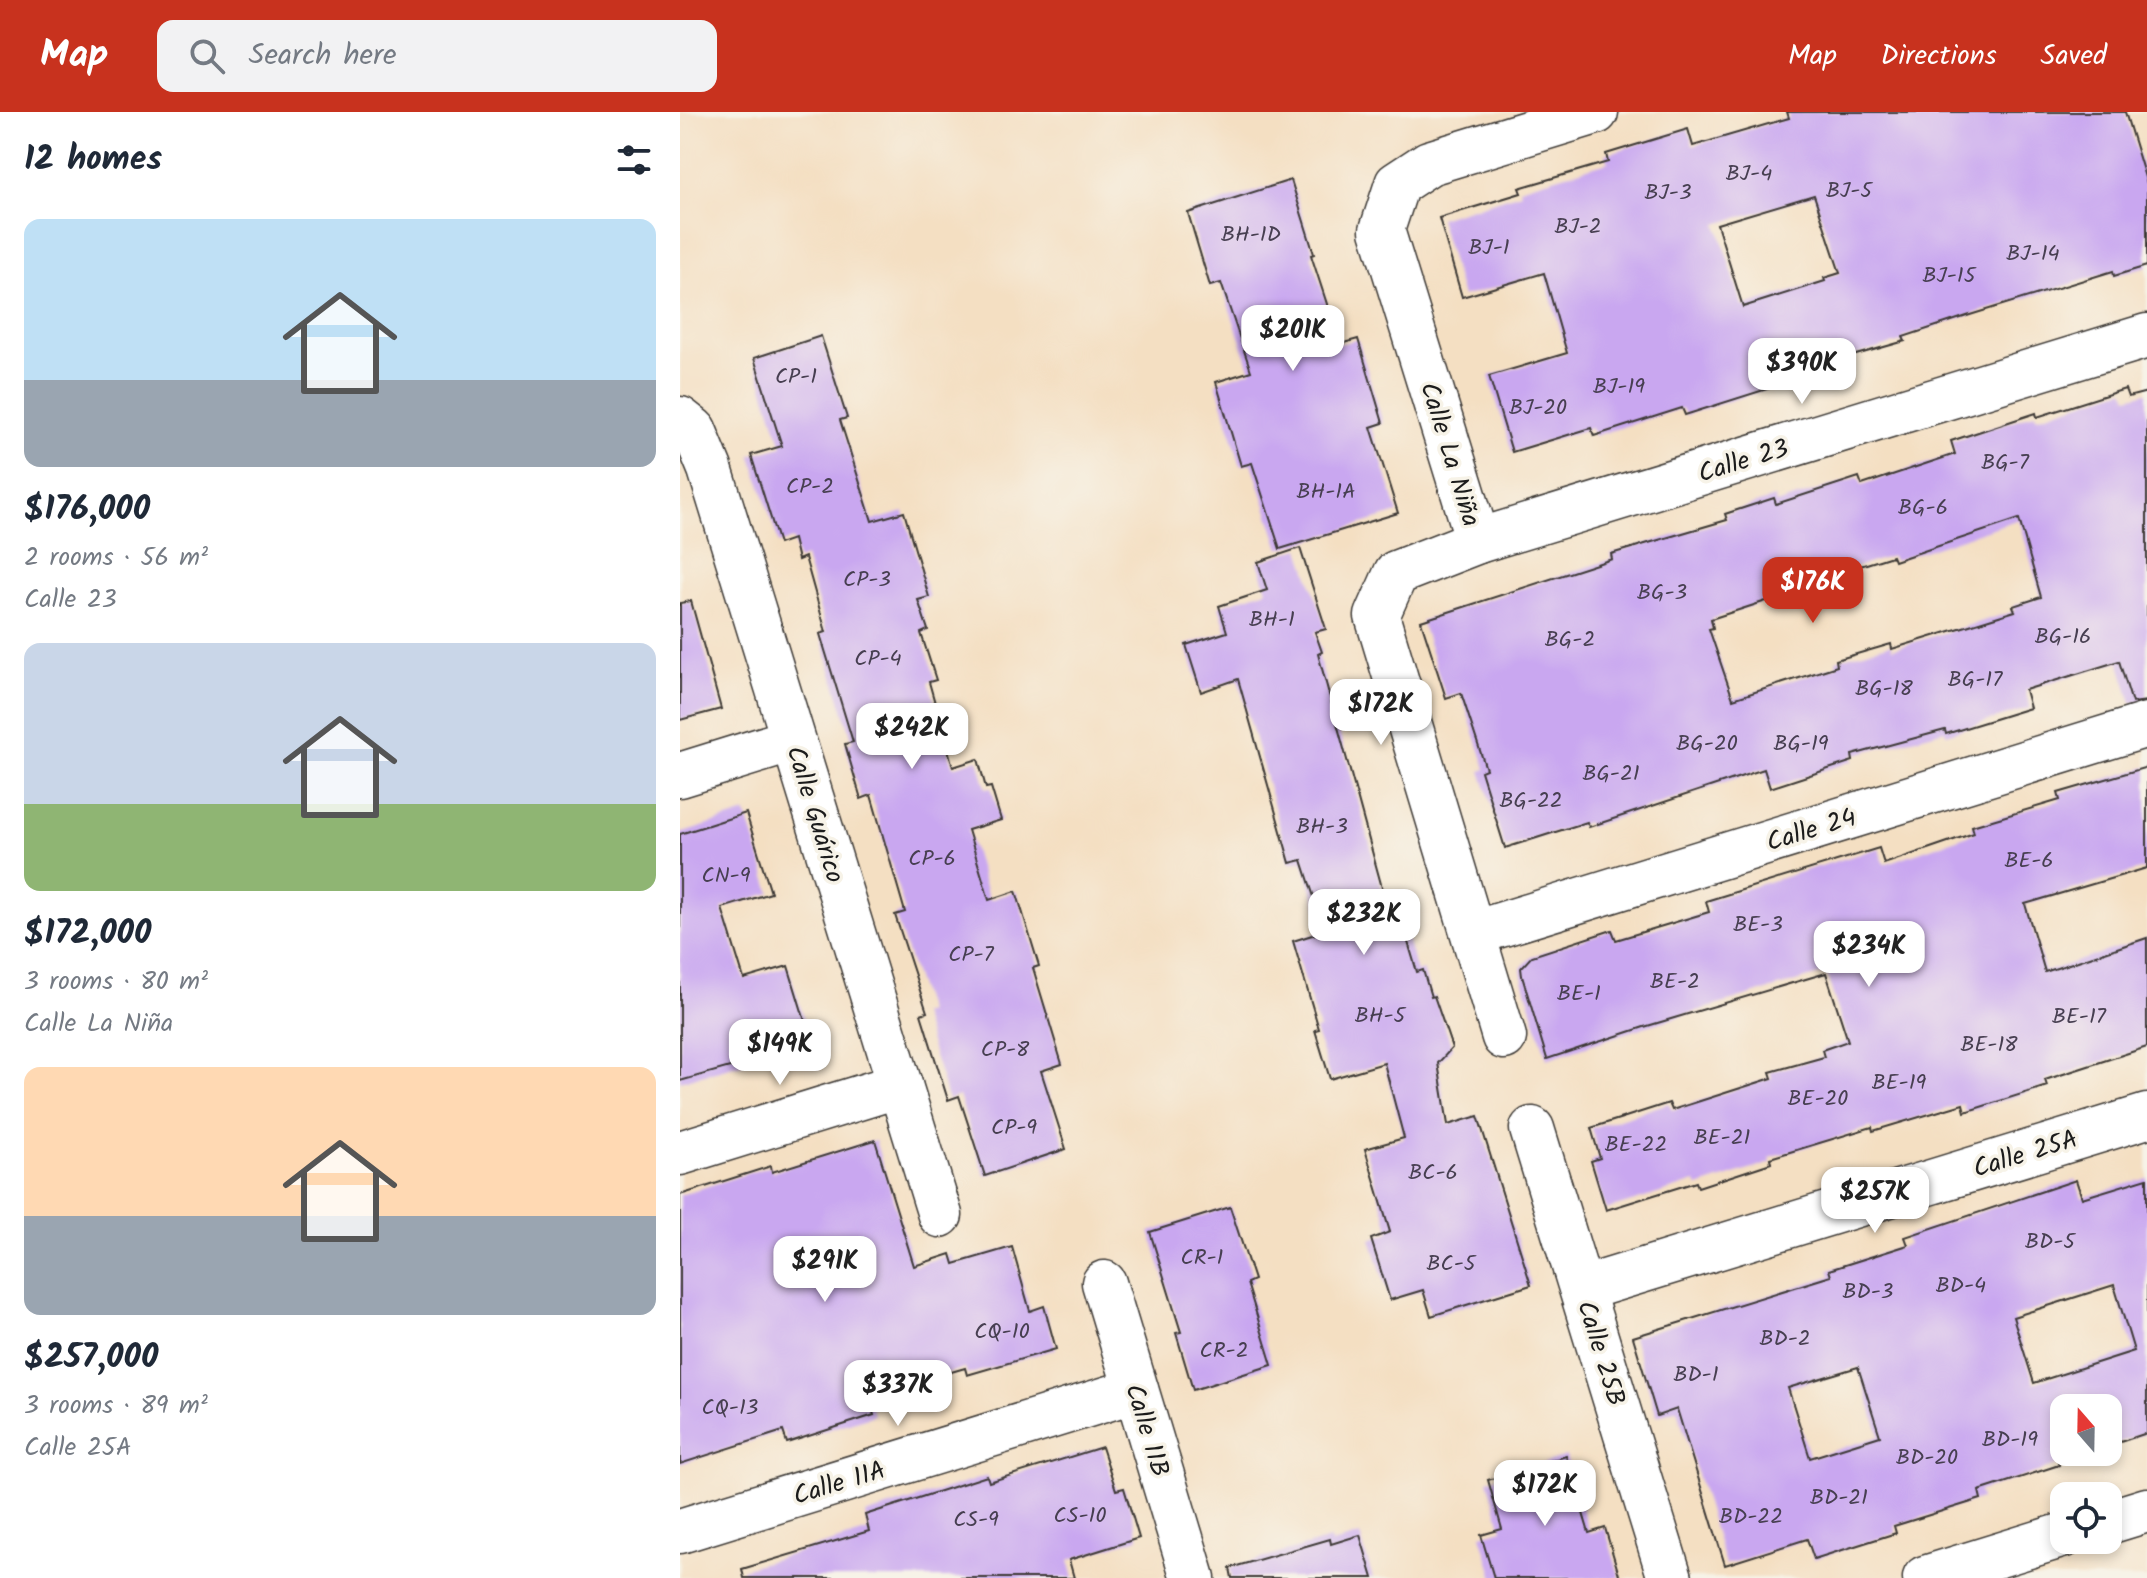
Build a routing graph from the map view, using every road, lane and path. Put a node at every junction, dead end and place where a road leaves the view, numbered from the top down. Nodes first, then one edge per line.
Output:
1 (1596, 112) edge
2 (2147, 336) edge
3 (680, 419) edge
4 (1478, 541) junction
5 (2147, 725) edge
6 (793, 740) junction
7 (680, 775) edge
8 (1474, 933) junction
9 (1504, 1037) dead end
10 (900, 1085) junction
11 (2147, 1116) edge
12 (1532, 1129) dead end
13 (680, 1153) edge
14 (940, 1215) dead end
15 (1104, 1283) dead end
16 (1582, 1289) junction
17 (1136, 1390) junction
18 (2147, 1510) edge
19 (2122, 1518) edge
20 (680, 1531) edge
21 (2050, 1539) edge
22 (1193, 1578) edge
23 (1670, 1578) edge
24 (1925, 1578) edge

1 - 4 street, Calle La Niña
2 - 4 street, Calle 23
3 - 6 street, Calle Guárico
4 - 8 street, Calle La Niña
5 - 8 street, Calle 24
6 - 7 street
6 - 10 street, Calle Guárico
8 - 9 street, Calle La Niña
10 - 13 street
10 - 14 street, Calle Guárico
11 - 16 street, Calle 25A
12 - 16 street, Calle 25B
15 - 17 street, Calle 11B
16 - 23 street, Calle 25B
17 - 20 street, Calle 11A
17 - 22 street, Calle 11B
18 - 19 street
21 - 24 street

